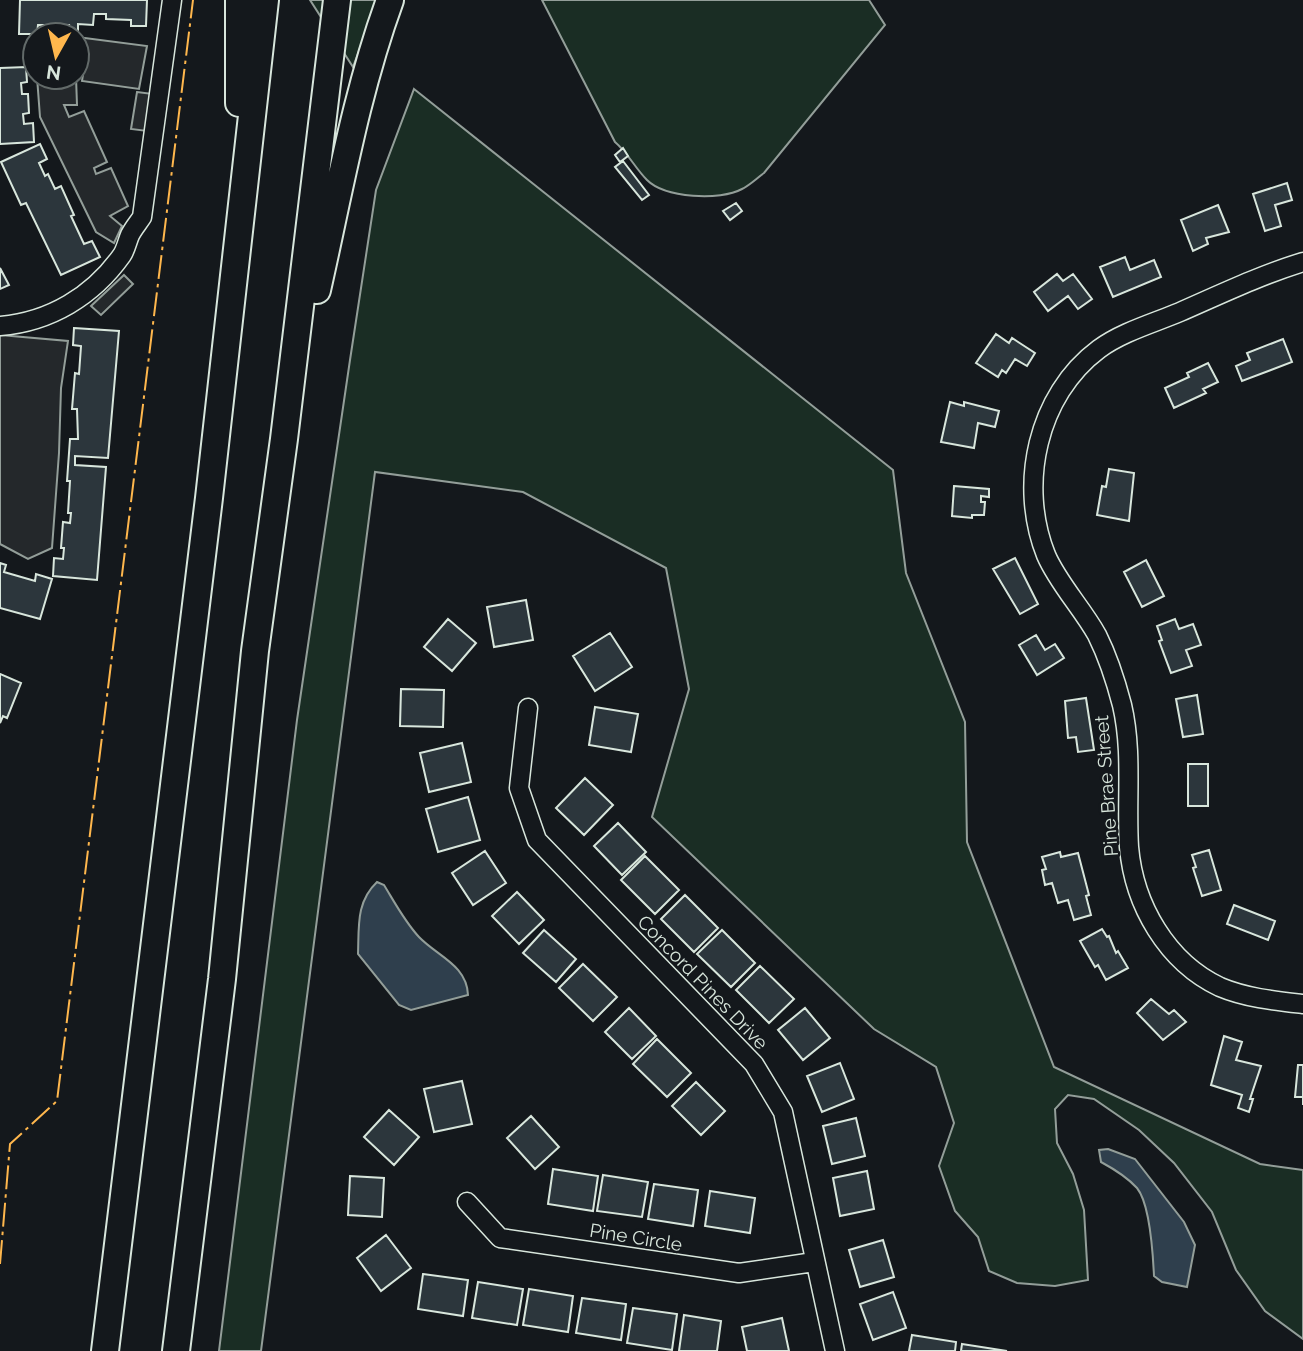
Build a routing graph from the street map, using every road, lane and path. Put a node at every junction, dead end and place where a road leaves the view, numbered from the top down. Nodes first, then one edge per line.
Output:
1 (172, 0) edge
2 (239, 0) edge
3 (265, 0) edge
4 (337, 0) edge
5 (390, 0) edge
6 (238, 230) junction
7 (1303, 262) edge
8 (0, 326) edge
9 (285, 439) junction
10 (528, 708) dead end
11 (1303, 1004) edge
12 (467, 1202) dead end
13 (814, 1262) junction
14 (105, 1351) edge
15 (176, 1351) edge
16 (835, 1351) edge

1 - 8 street
2 - 6 highway
3 - 6 highway
4 - 9 highway
5 - 9 highway
6 - 14 highway
7 - 11 street, Pine Brae Street
9 - 15 highway
10 - 13 street, Concord Pines Drive
12 - 13 street, Pine Circle
13 - 16 street, Concord Pines Drive

